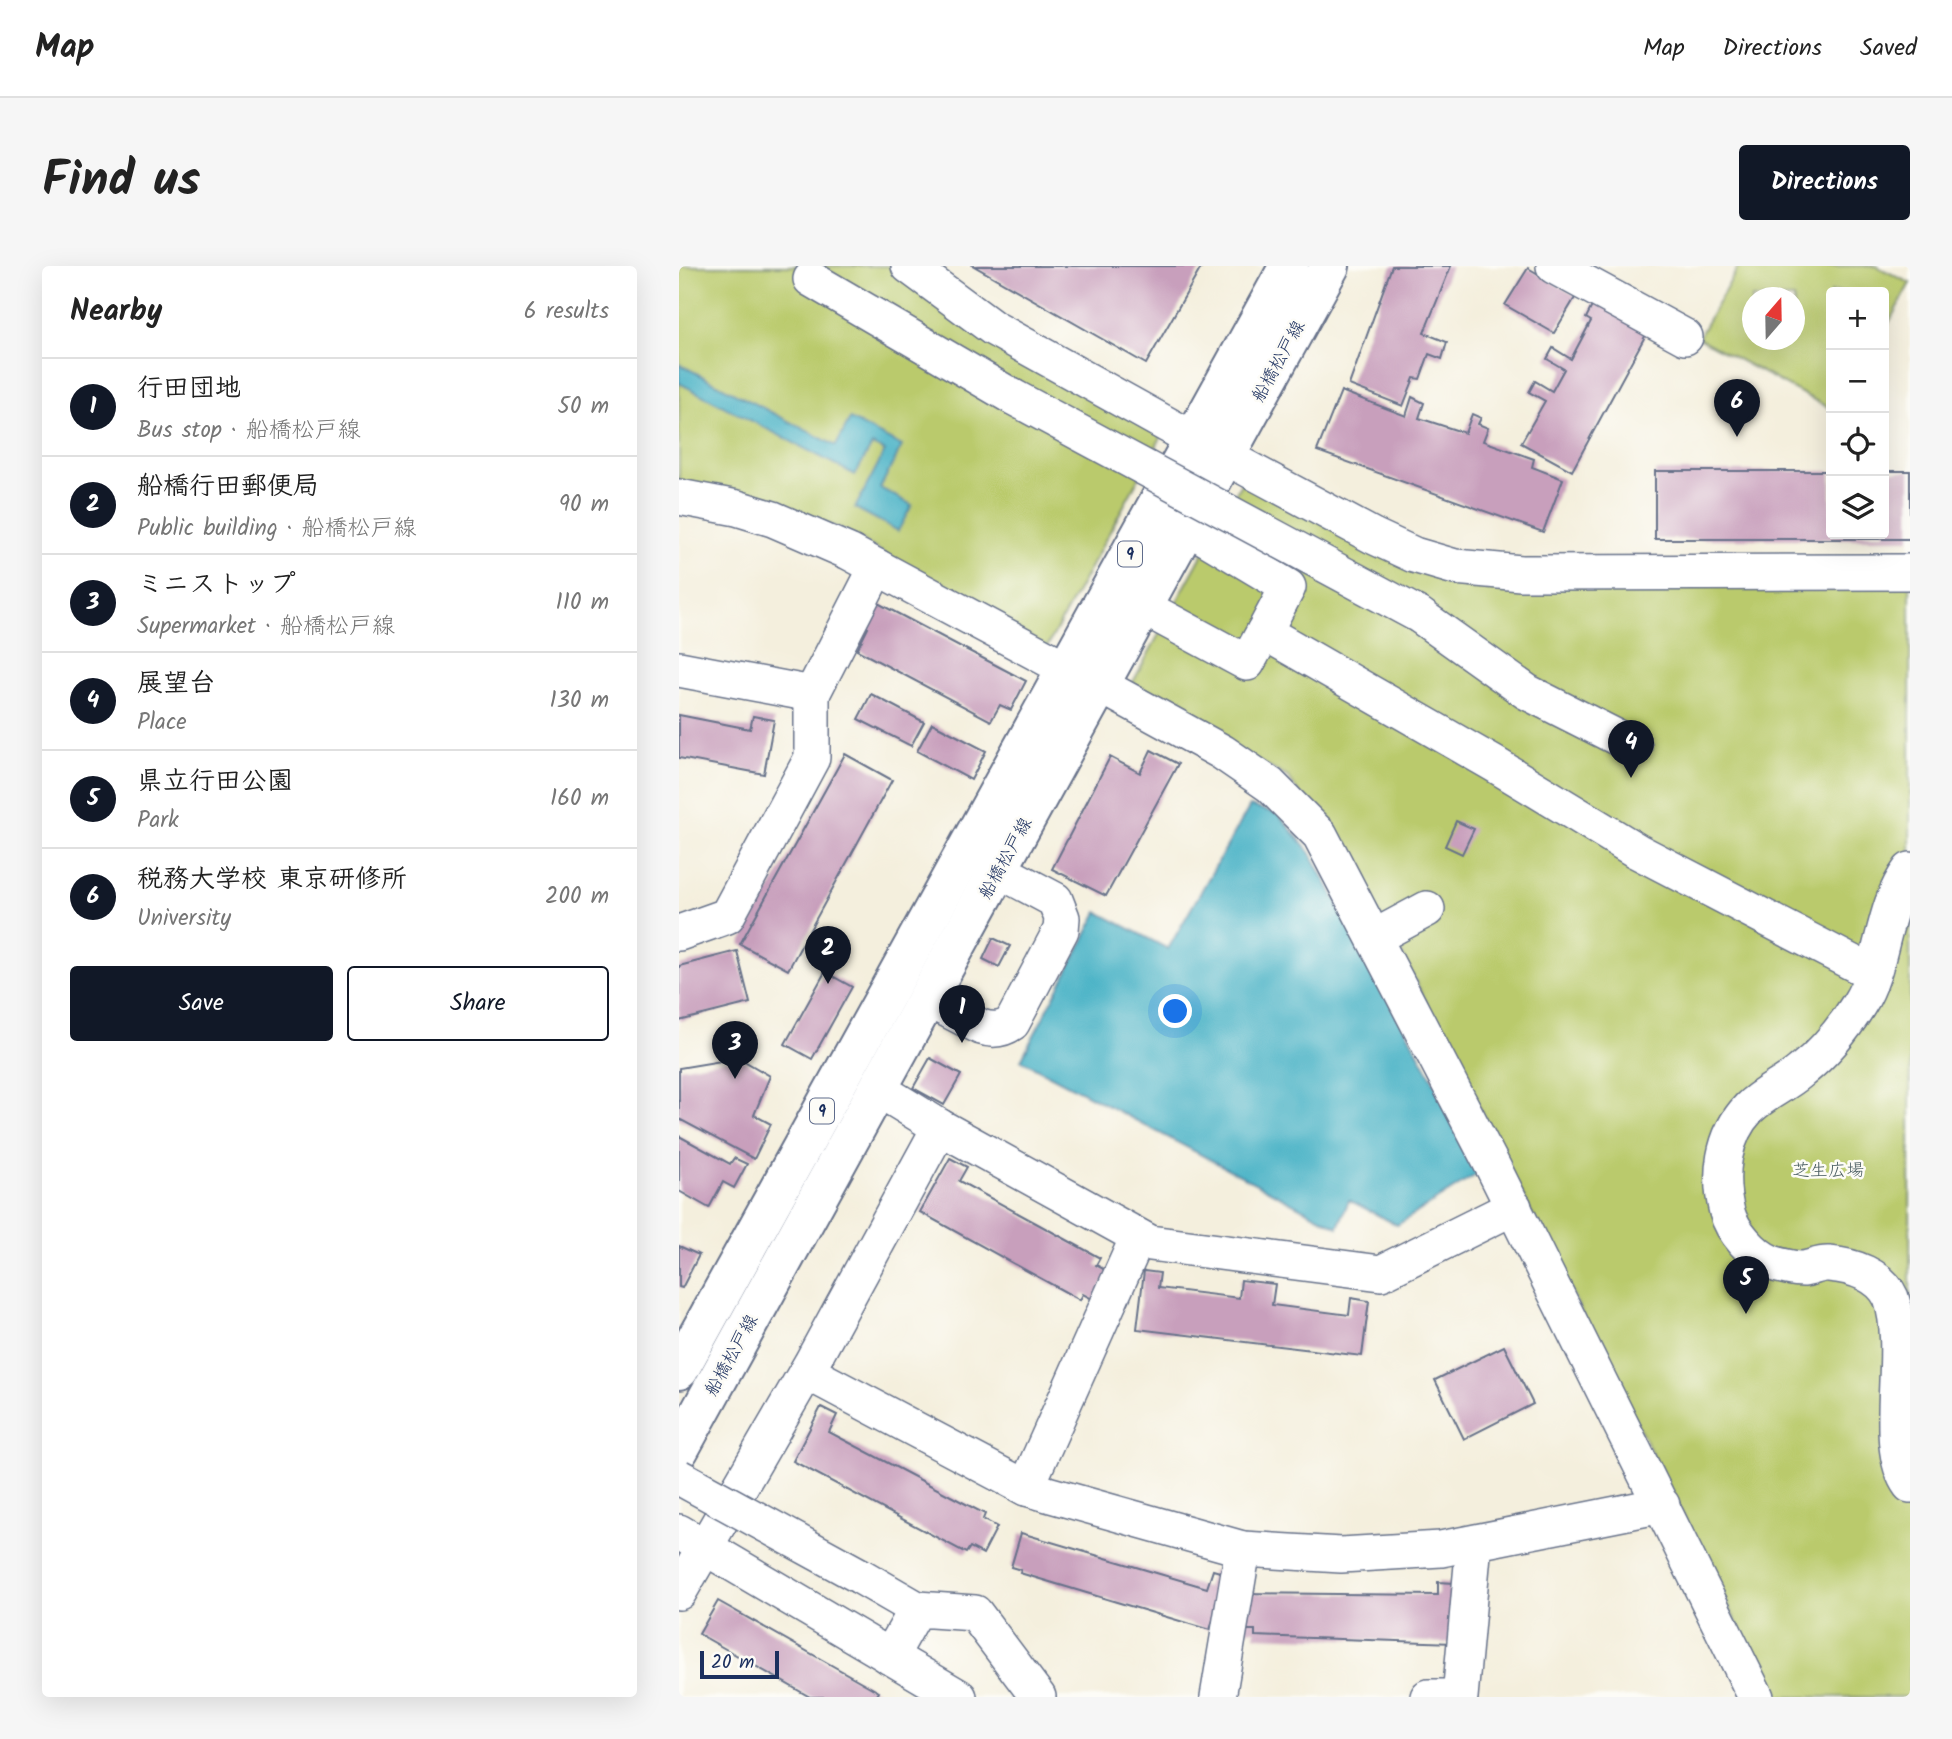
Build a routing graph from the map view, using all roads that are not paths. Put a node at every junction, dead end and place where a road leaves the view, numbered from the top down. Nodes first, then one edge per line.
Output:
1 (909, 266) edge
2 (1289, 266) edge
3 (1330, 266) edge
4 (1554, 266) edge
5 (811, 279) dead end
6 (1685, 337) dead end
7 (1210, 448) junction
8 (679, 497) edge
9 (1201, 536) dead end
10 (877, 567) junction
11 (1910, 572) edge
12 (1158, 615) dead end
13 (1264, 632) junction
14 (679, 669) edge
15 (1083, 677) junction
16 (812, 694) junction
17 (1634, 746) dead end
18 (965, 852) junction
19 (998, 870) junction
20 (1910, 870) edge
21 (1427, 909) dead end
22 (679, 933) edge
23 (1375, 937) junction
24 (1872, 973) junction
25 (927, 999) junction
26 (878, 1089) junction
27 (940, 1127) junction
28 (1514, 1207) junction
29 (1137, 1237) junction
30 (679, 1370) edge
31 (807, 1372) junction
32 (679, 1450) edge
33 (679, 1477) edge
34 (1910, 1485) edge
35 (1025, 1488) junction
36 (1662, 1505) junction
37 (692, 1539) edge
38 (1474, 1543) junction
39 (1243, 1549) junction
40 (679, 1592) edge
41 (917, 1609) junction
42 (890, 1657) junction
43 (959, 1697) edge
44 (1038, 1697) edge
45 (1218, 1697) edge
46 (1428, 1697) edge
47 (1756, 1697) edge

1 - 7 street
2 - 7 main road, 船橋松戸線 / 9
3 - 7 main road, 船橋松戸線 / 9
4 - 6 street
5 - 17 street, bridge
7 - 11 street
7 - 15 main road, 船橋松戸線 / 9
8 - 10 street
9 - 13 street
10 - 15 street
10 - 16 street
12 - 13 street
13 - 24 street
14 - 16 street
15 - 18 main road, 船橋松戸線 / 9
15 - 19 main road, 船橋松戸線 / 9
15 - 23 street
16 - 22 street
18 - 19 street
18 - 30 main road, 船橋松戸線 / 9
19 - 25 main road, 船橋松戸線 / 9
19 - 25 street
20 - 24 street
21 - 23 street
23 - 28 street
24 - 34 street
25 - 26 main road, 船橋松戸線 / 9
26 - 27 street
26 - 32 main road, 船橋松戸線 / 9
27 - 29 street
27 - 31 street
28 - 29 street
28 - 36 street
29 - 35 street
31 - 35 street
31 - 37 street
33 - 41 street, bridge
35 - 39 street
36 - 38 street
36 - 47 street
37 - 40 street
37 - 42 street
38 - 39 street
38 - 46 street
39 - 45 street
41 - 42 street
41 - 44 street
42 - 43 street

